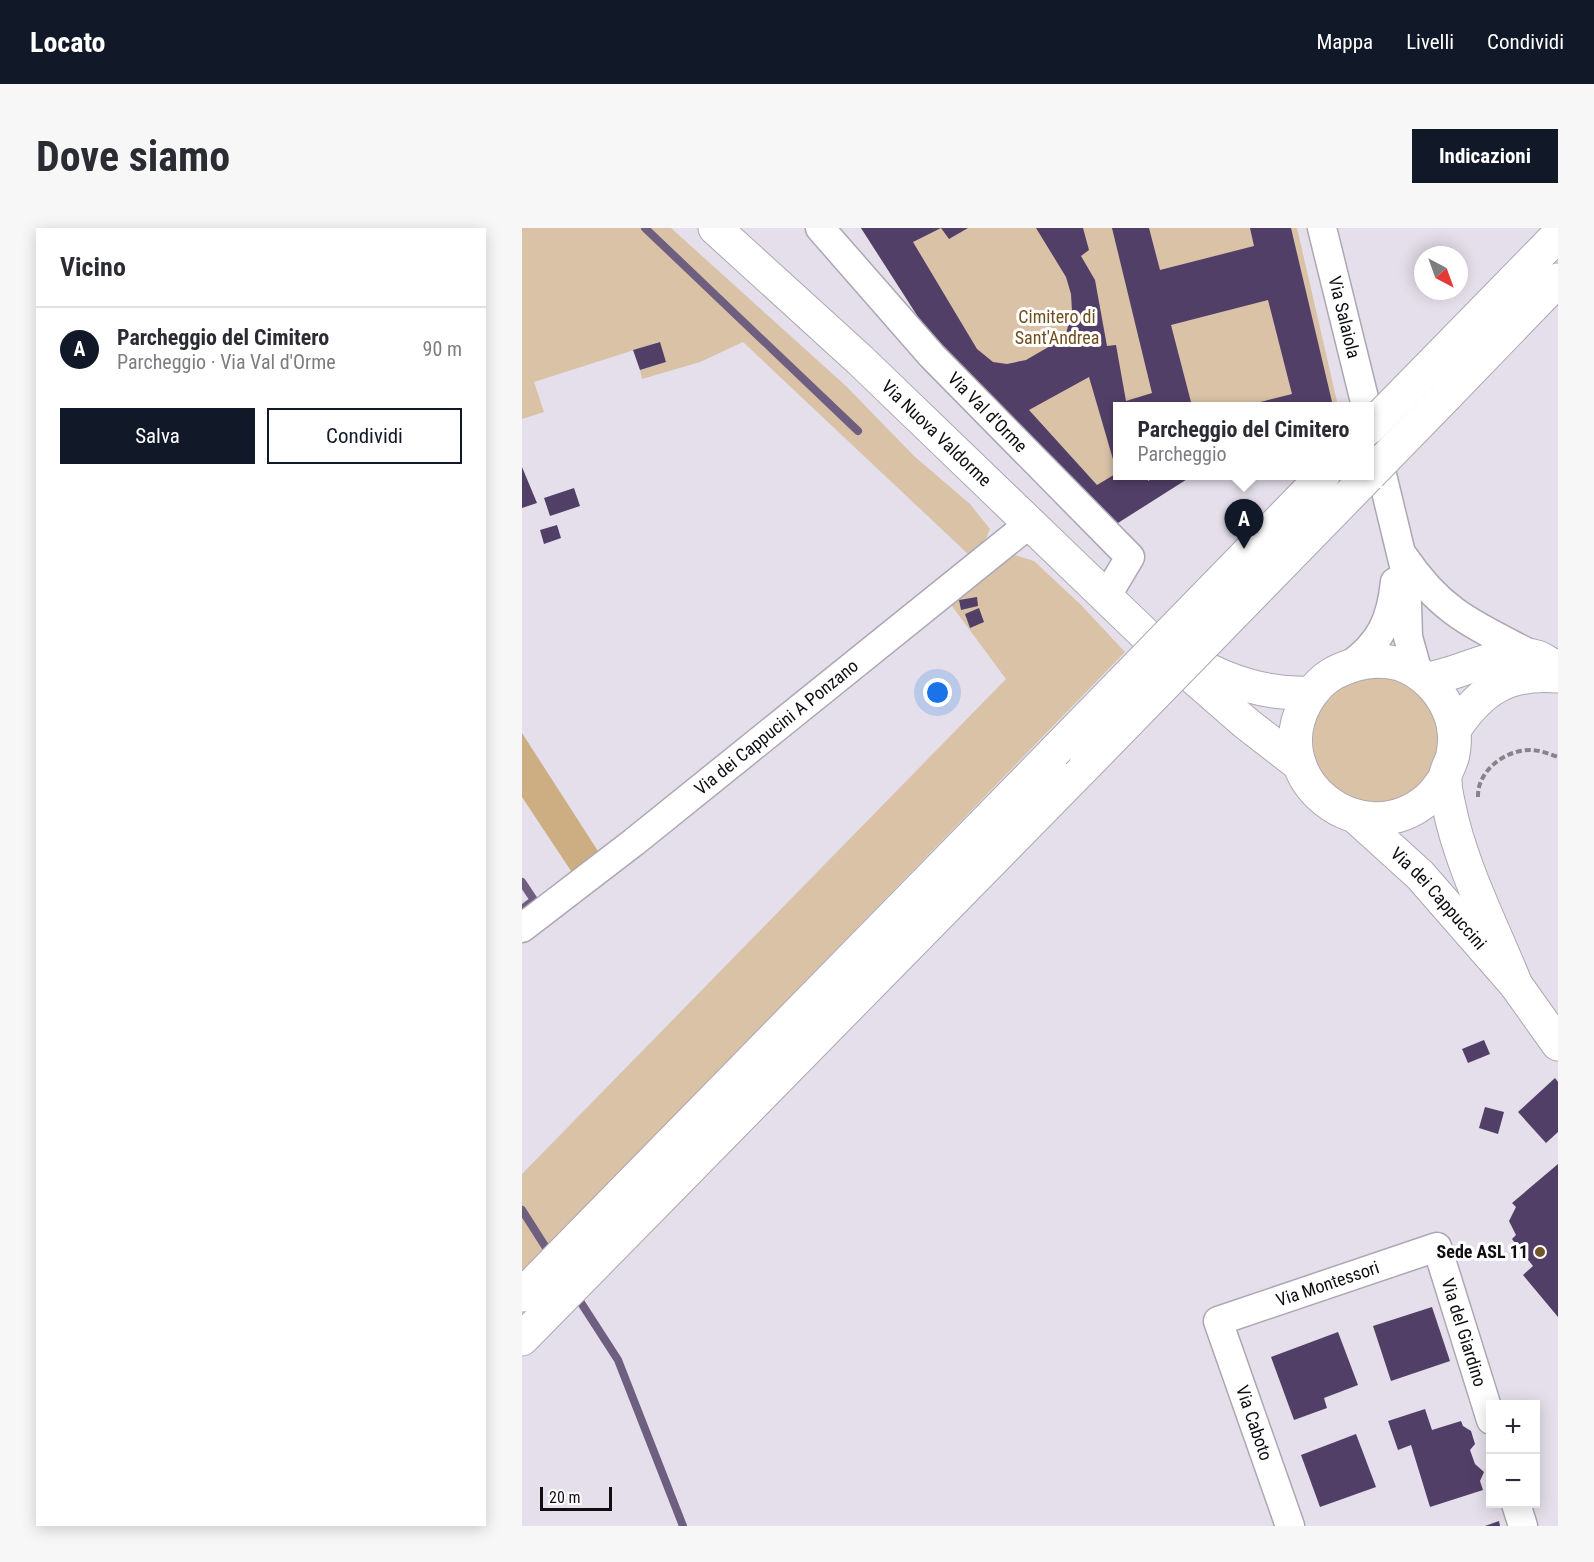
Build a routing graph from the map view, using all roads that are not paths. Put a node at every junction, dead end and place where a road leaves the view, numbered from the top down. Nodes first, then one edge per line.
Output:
1 (715, 228) edge
2 (820, 228) edge
3 (1322, 228) edge
4 (1558, 235) edge
5 (1558, 280) edge
6 (1365, 402) edge
7 (1374, 422) edge
8 (1374, 443) edge
9 (1374, 470) edge
10 (1319, 480) edge
11 (1364, 480) edge
12 (1029, 524) junction
13 (1398, 543) junction
14 (1106, 597) junction
15 (1154, 643) junction
16 (1350, 665) junction
17 (1551, 667) edge
18 (1422, 676) junction
19 (1311, 693) junction
20 (1454, 729) junction
21 (1300, 765) junction
22 (1445, 778) junction
23 (1356, 817) junction
24 (522, 928) edge
25 (1516, 985) junction
26 (1558, 1044) edge
27 (1437, 1247) joint
28 (522, 1295) edge
29 (1218, 1321) joint
30 (522, 1338) edge
31 (1486, 1404) edge
32 (1518, 1508) edge
33 (1290, 1526) edge
34 (1523, 1526) edge

1 - 12 main road, Via Nuova Valdorme
2 - 14 street, Via Val d'Orme
3 - 6 street, Via Salaiola
4 - 7 main road, bridge
5 - 9 main road, bridge
8 - 13 street
10 - 28 main road, bridge
11 - 30 main road, bridge
12 - 14 main road, Via Nuova Valdorme
12 - 24 street, Via dei Cappucini A Ponzano
13 - 16 street
13 - 17 street
13 - 18 street
14 - 15 main road, Via Nuova Valdorme
15 - 19 main road, Via Nuova Valdorme
15 - 21 main road, Via Nuova Valdorme
16 - 18 main road, Via dei Cappuccini
16 - 19 main road, Via dei Cappuccini
17 - 18 main road
17 - 20 main road
18 - 20 main road, Via dei Cappuccini
19 - 21 main road, Via dei Cappuccini
20 - 22 main road, Via dei Cappuccini
21 - 23 main road, Via dei Cappuccini
22 - 23 main road, Via dei Cappuccini
22 - 25 main road, Via dei Cappuccini
23 - 25 main road, Via dei Cappuccini
25 - 26 main road, Via dei Cappuccini
27 - 29 street, Via Montessori
27 - 31 street, Via del Giardino
29 - 33 street, Via Caboto
32 - 34 street

